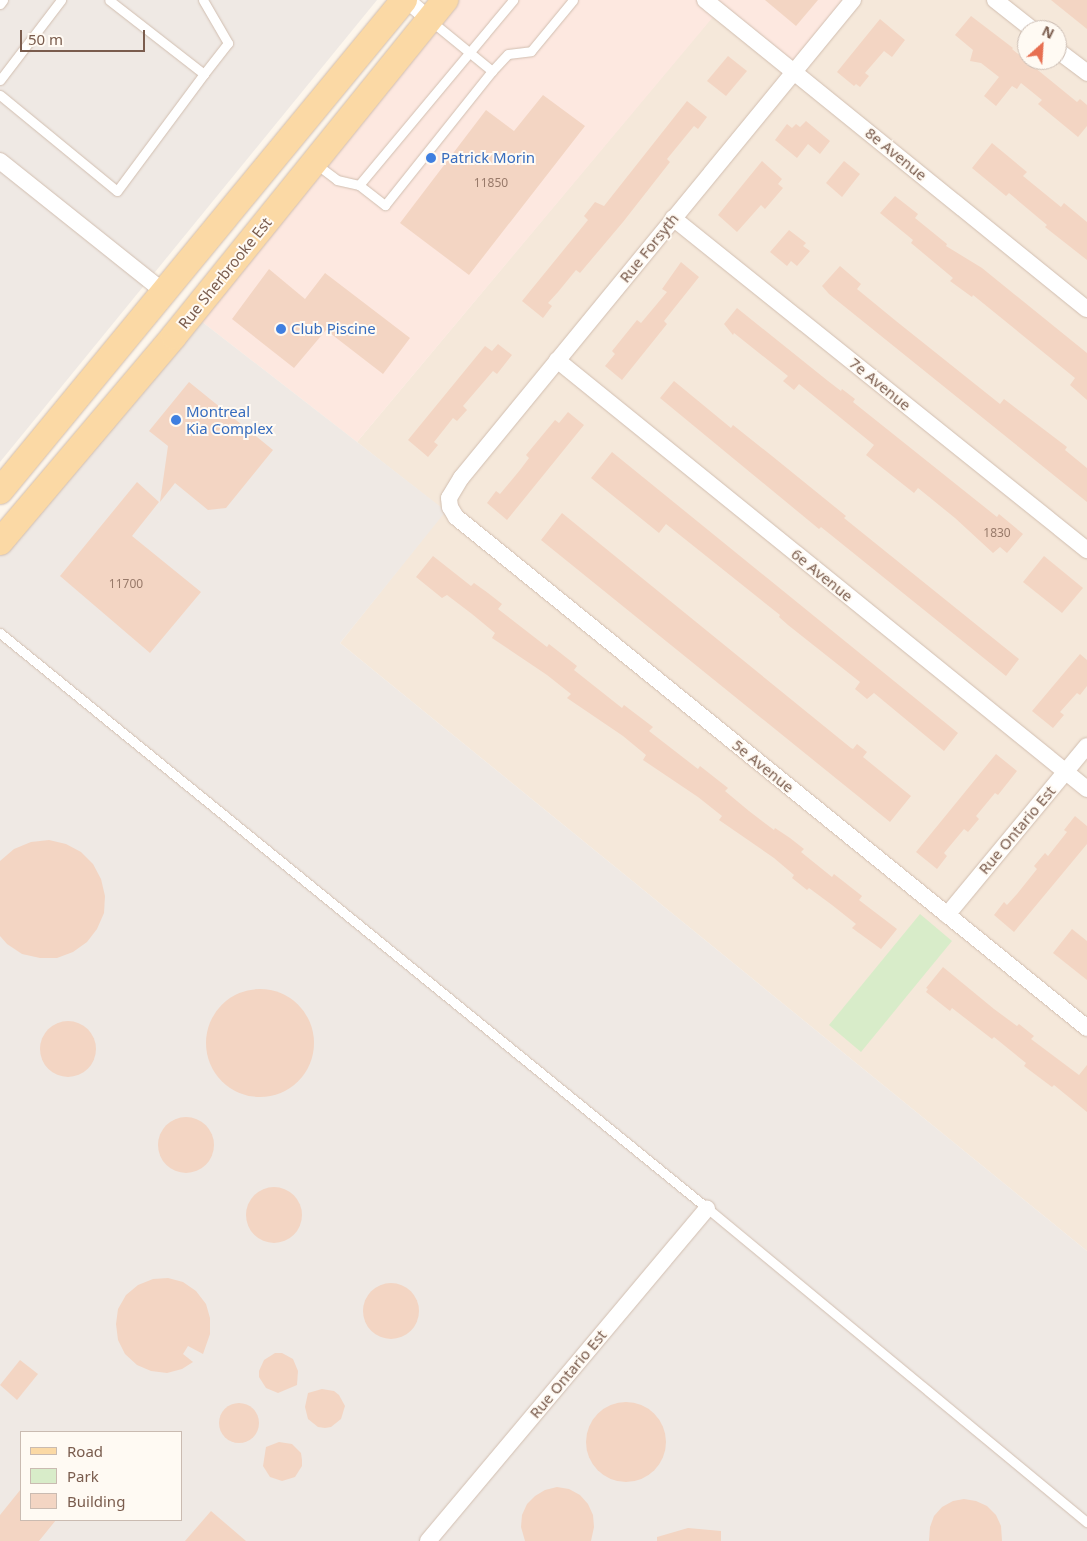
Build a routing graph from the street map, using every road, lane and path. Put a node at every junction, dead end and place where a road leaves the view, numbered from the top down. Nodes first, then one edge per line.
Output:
1 (3, 0) edge
2 (61, 0) edge
3 (109, 0) edge
4 (204, 0) edge
5 (406, 0) edge
6 (513, 0) edge
7 (573, 0) edge
8 (705, 0) edge
9 (853, 0) edge
10 (995, 0) edge
11 (0, 4) edge
12 (437, 9) edge
13 (1020, 20) edge
14 (469, 53) junction
15 (1067, 58) edge
16 (492, 72) junction
17 (794, 72) junction
18 (204, 74) junction
19 (1087, 74) edge
20 (0, 80) edge
21 (337, 82) junction
22 (0, 95) edge
23 (365, 99) junction
24 (288, 140) junction
25 (0, 161) edge
26 (314, 162) junction
27 (359, 185) junction
28 (673, 218) junction
29 (164, 292) junction
30 (1087, 309) edge
31 (192, 314) junction
32 (557, 360) junction
33 (0, 492) edge
34 (449, 498) joint
35 (0, 542) edge
36 (1087, 550) edge
37 (0, 633) edge
38 (1087, 746) edge
39 (1066, 772) junction
40 (1087, 789) edge
41 (947, 915) junction
42 (1087, 1028) edge
43 (707, 1208) junction
44 (1087, 1522) edge
45 (428, 1541) edge

1 - 11 lane
2 - 20 lane
3 - 18 lane
4 - 18 lane
5 - 12 street
5 - 21 main road
6 - 14 lane
7 - 16 lane
8 - 17 street, 8e Avenue
9 - 17 street, Rue Forsyth
10 - 13 street
12 - 14 lane
12 - 23 main road, Rue Sherbrooke Est
14 - 16 lane
14 - 27 lane
15 - 19 street
16 - 27 lane
17 - 28 street, Rue Forsyth
17 - 30 street, 8e Avenue
18 - 22 lane
21 - 23 main road
21 - 24 main road
23 - 26 main road, Rue Sherbrooke Est
24 - 26 main road
24 - 29 main road
25 - 29 street
26 - 27 lane
26 - 31 main road, Rue Sherbrooke Est
28 - 32 street, Rue Forsyth
28 - 36 street, 7e Avenue
29 - 31 main road
29 - 33 main road
31 - 35 main road, Rue Sherbrooke Est
32 - 34 street, Rue Forsyth
32 - 39 street, 6e Avenue
34 - 41 street, 5e Avenue
37 - 43 lane
38 - 39 street, Rue Ontario Est
39 - 40 street, 6e Avenue
39 - 41 street, Rue Ontario Est
41 - 42 street, 5e Avenue
43 - 44 lane
43 - 45 street, Rue Ontario Est

